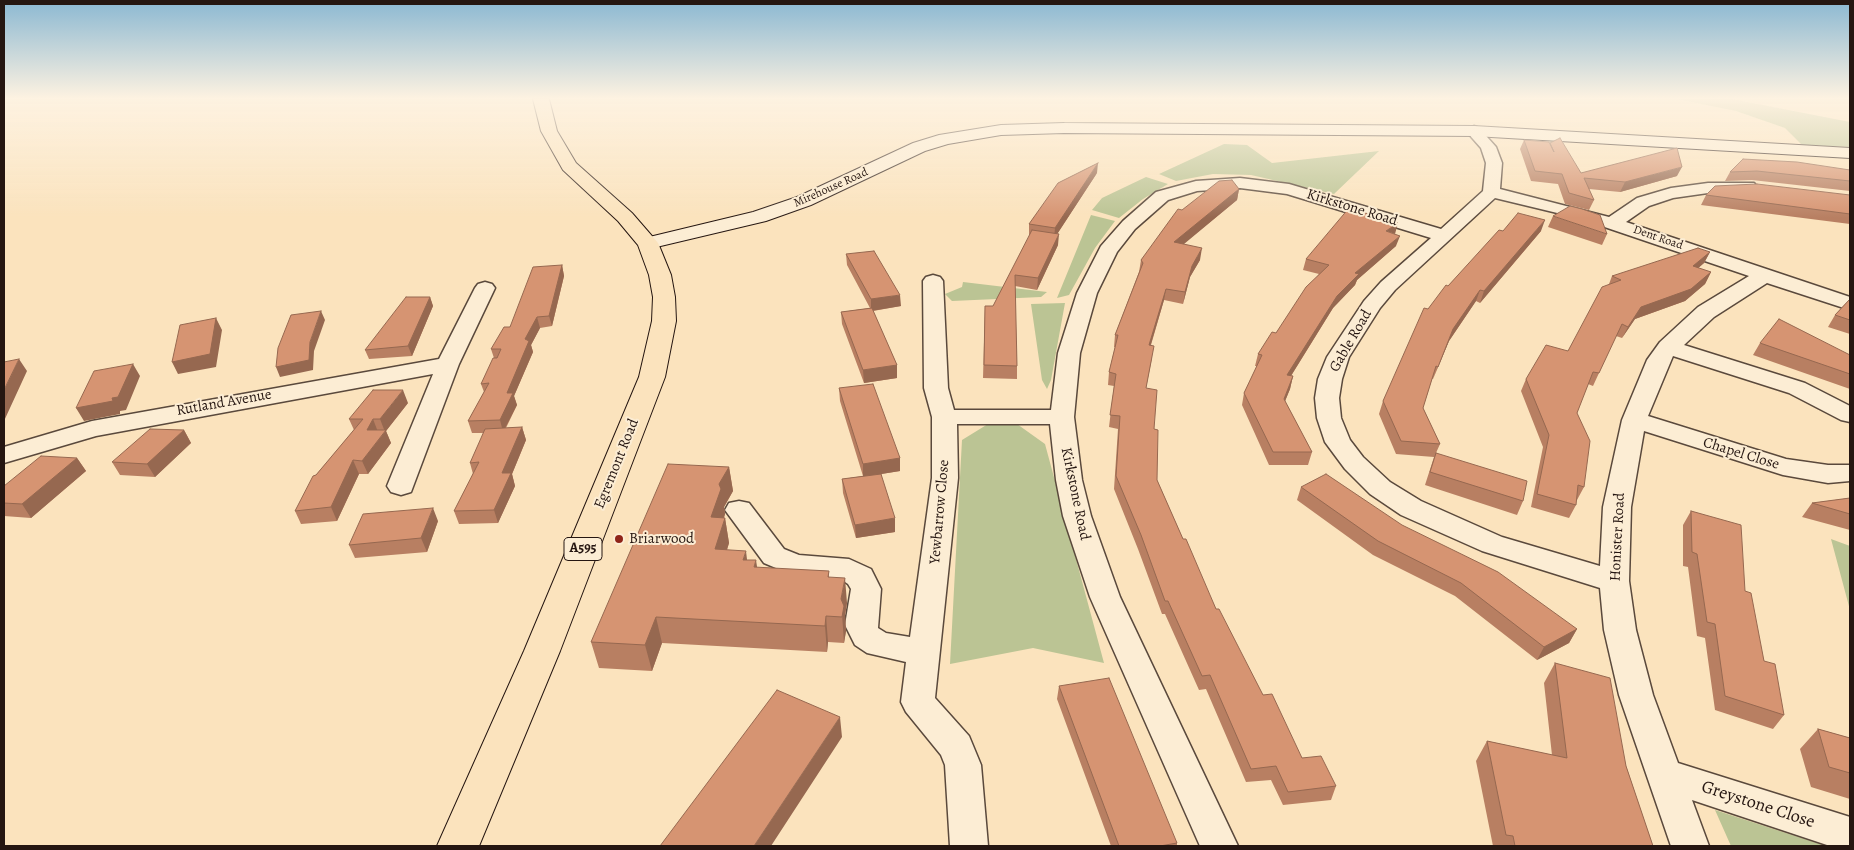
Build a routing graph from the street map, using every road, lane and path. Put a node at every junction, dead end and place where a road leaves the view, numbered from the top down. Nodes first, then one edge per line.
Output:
1 (553, 139) edge
2 (951, 139) edge
3 (1481, 139) edge
4 (1605, 139) edge
5 (1850, 153) edge
6 (1768, 188) edge
7 (1491, 192) junction
8 (1612, 223) junction
9 (1445, 236) junction
10 (648, 243) junction
11 (1765, 275) junction
12 (933, 281) dead end
13 (485, 288) dead end
14 (1850, 304) edge
15 (1668, 347) junction
16 (448, 364) junction
17 (1850, 415) edge
18 (944, 417) junction
19 (1062, 417) junction
20 (1634, 420) junction
21 (4, 455) edge
22 (1850, 473) edge
23 (401, 486) dead end
24 (739, 510) dead end
25 (1614, 581) junction
26 (924, 653) junction
27 (1666, 776) junction
28 (1850, 835) edge
29 (458, 846) edge
30 (969, 846) edge
31 (1219, 846) edge
32 (1690, 846) edge

1 - 10 highway, Egremont Road / A595
2 - 10 street, Mirehouse Road
3 - 7 street
4 - 5 street, Mirehouse Road
6 - 8 street
7 - 8 street, Dent Road
7 - 9 street, Gable Road
8 - 11 street, Dent Road
9 - 19 street, Kirkstone Road
9 - 25 street, Gable Road
10 - 29 highway, Egremont Road / A595
11 - 14 street, Dent Road
11 - 15 street, Honister Road
12 - 18 street, Yewbarrow Close
13 - 16 street
15 - 17 street
15 - 20 street, Honister Road
16 - 21 street, Rutland Avenue
16 - 23 street
18 - 19 street
18 - 26 street, Yewbarrow Close
19 - 31 street, Kirkstone Road
20 - 22 street, Chapel Close
20 - 25 street, Honister Road
24 - 26 street
25 - 27 street, Honister Road
26 - 30 street, Yewbarrow Close
27 - 28 street, Greystone Close
27 - 32 street, Honister Road

